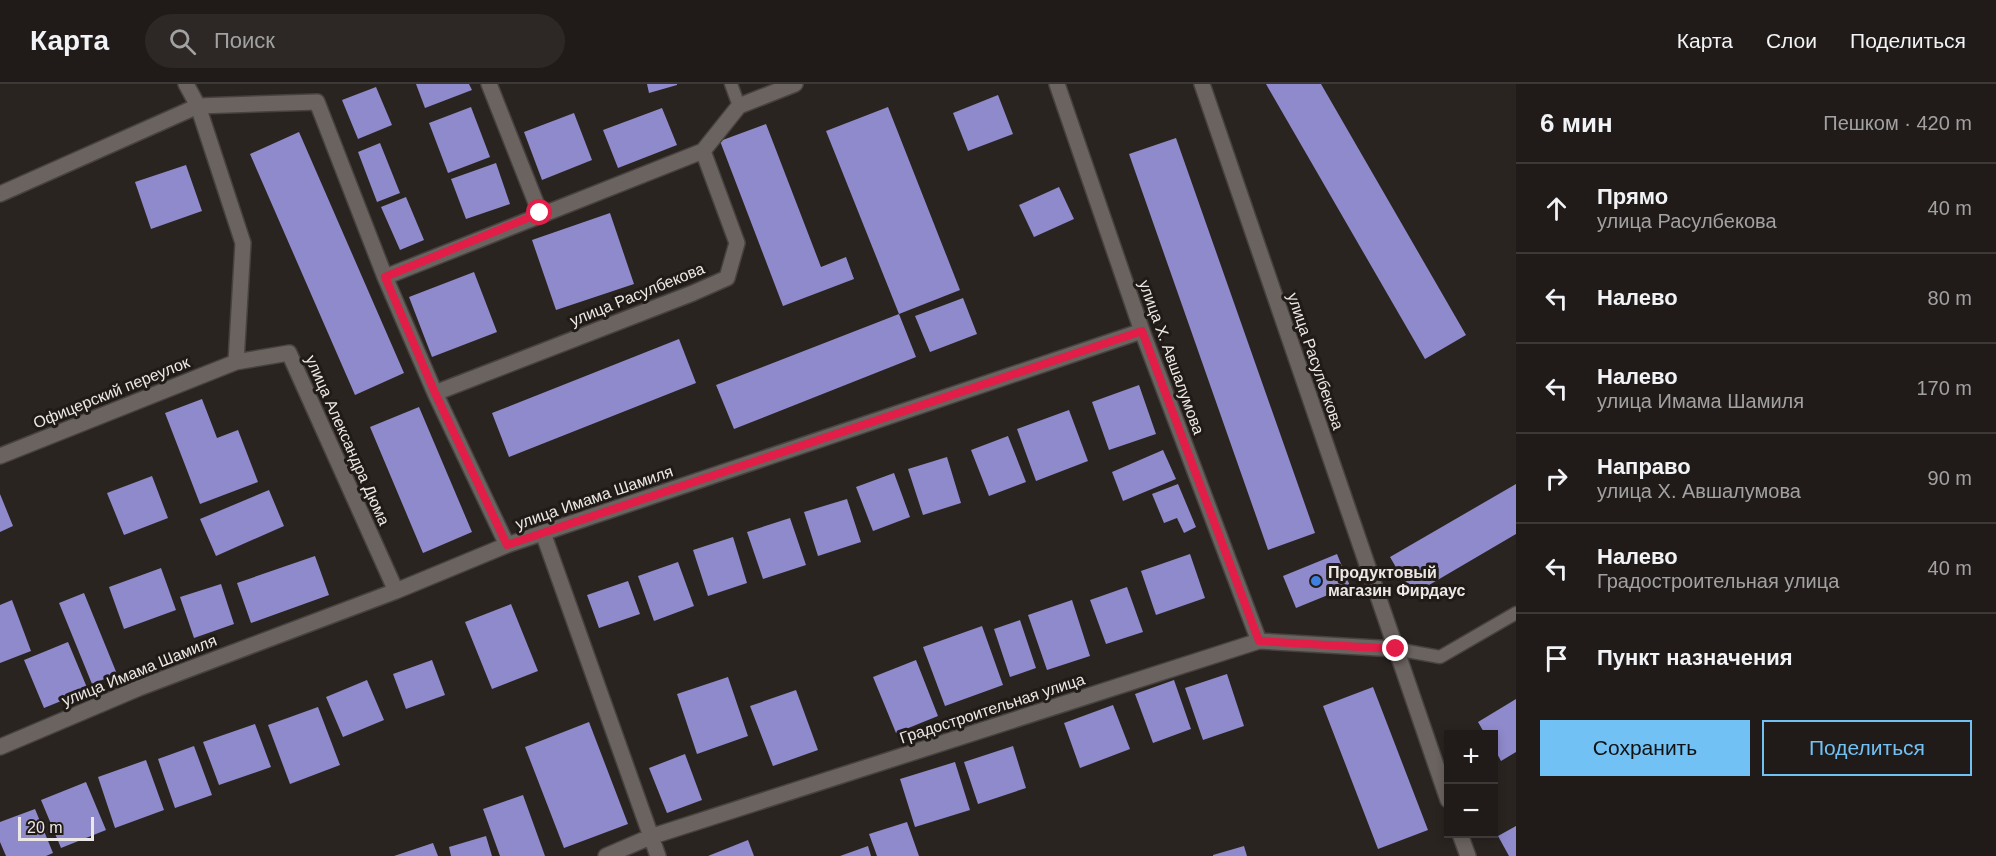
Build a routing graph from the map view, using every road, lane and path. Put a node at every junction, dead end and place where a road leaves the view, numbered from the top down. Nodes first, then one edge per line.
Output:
1 (186, 84) edge
2 (489, 84) edge
3 (731, 84) edge
4 (795, 84) edge
5 (1058, 84) edge
6 (1202, 84) edge
7 (198, 106) junction
8 (739, 106) junction
9 (703, 151) junction
10 (0, 194) edge
11 (540, 213) junction
12 (385, 277) junction
13 (1142, 331) junction
14 (236, 362) junction
15 (435, 393) junction
16 (0, 456) edge
17 (543, 533) junction
18 (507, 545) junction
19 (396, 591) junction
20 (1516, 613) edge
21 (1259, 641) junction
22 (1396, 649) junction
23 (0, 747) edge
24 (1444, 786) edge
25 (650, 837) junction
26 (1461, 838) edge
27 (606, 856) edge
28 (658, 856) edge
29 (1468, 856) edge

1 - 7 street
2 - 11 street
3 - 8 lane
4 - 8 street
5 - 13 street, улица Х. Авшалумова
6 - 22 street, улица Расулбекова
7 - 10 street
7 - 12 street
7 - 14 street
8 - 9 street
9 - 11 street
9 - 15 street, улица Расулбекова
11 - 12 street
12 - 15 street
13 - 17 street, улица Имама Шамиля
13 - 21 street, улица Х. Авшалумова
14 - 16 street, Офицерский переулок
14 - 19 street, улица Александра Дюма
15 - 18 street
17 - 18 street, улица Имама Шамиля
17 - 25 street
18 - 19 street, улица Имама Шамиля
19 - 23 street, улица Имама Шамиля
20 - 22 lane
21 - 22 street, Градостроительная улица
21 - 25 street, Градостроительная улица
22 - 24 street, улица Расулбекова
25 - 27 street, Градостроительная улица
25 - 28 street
26 - 29 street

